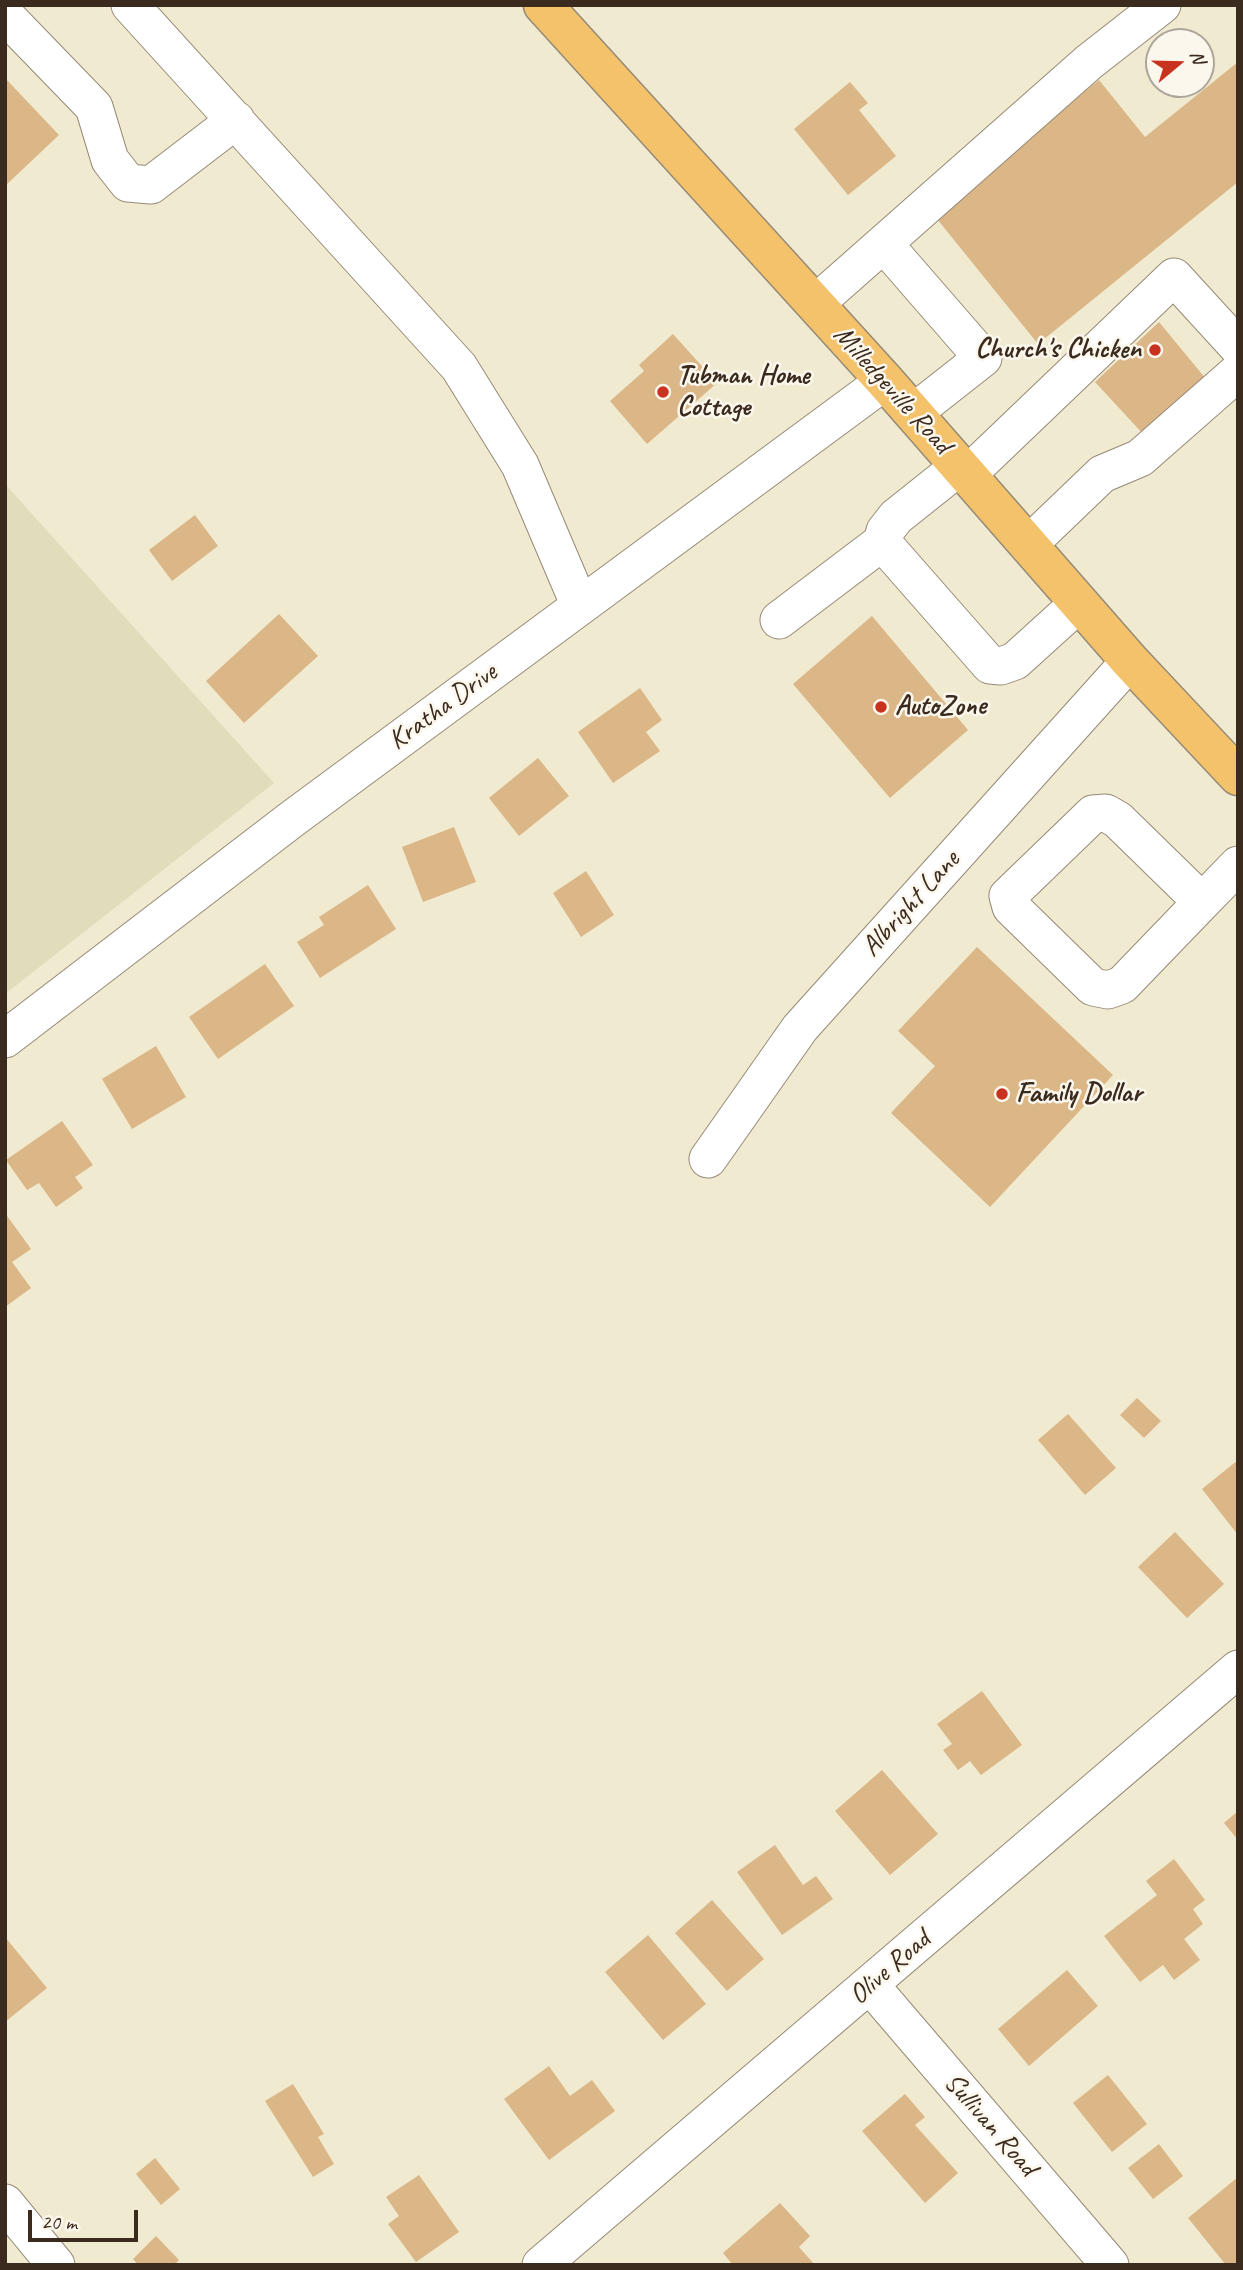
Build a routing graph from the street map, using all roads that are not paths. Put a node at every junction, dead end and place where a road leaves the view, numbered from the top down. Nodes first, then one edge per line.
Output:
1 (130, 5) edge
2 (543, 5) edge
3 (1162, 5) edge
4 (5, 15) edge
5 (236, 120) junction
6 (884, 244) junction
7 (815, 304) junction
8 (1238, 347) edge
9 (1238, 372) edge
10 (885, 381) junction
11 (913, 413) junction
12 (963, 470) junction
13 (882, 542) junction
14 (1028, 545) junction
15 (1079, 603) junction
16 (580, 606) junction
17 (779, 620) dead end
18 (1130, 661) junction
19 (1238, 776) edge
20 (1238, 865) edge
21 (1202, 902) junction
22 (5, 1039) edge
23 (708, 1159) dead end
24 (1238, 1670) edge
25 (870, 1985) junction
26 (5, 2203) edge
27 (56, 2265) edge
28 (541, 2265) edge
29 (1111, 2265) edge

1 - 5 street
2 - 7 main road, Milledgeville Road
3 - 6 street
4 - 5 street
5 - 16 street
6 - 7 street
6 - 11 street
7 - 10 main road, Milledgeville Road
8 - 12 street
9 - 14 street
10 - 11 main road, Milledgeville Road
10 - 16 street, Kratha Drive
11 - 12 main road, Milledgeville Road
12 - 13 street
12 - 14 main road, Milledgeville Road
13 - 15 street
13 - 17 street
14 - 15 main road, Milledgeville Road
15 - 18 main road, Milledgeville Road
16 - 22 street, Kratha Drive
18 - 19 main road, Milledgeville Road
18 - 23 street, Albright Lane
20 - 21 street
21 - 21 street
24 - 25 street, Olive Road
25 - 28 street, Olive Road
25 - 29 street, Sullivan Road
26 - 27 street

